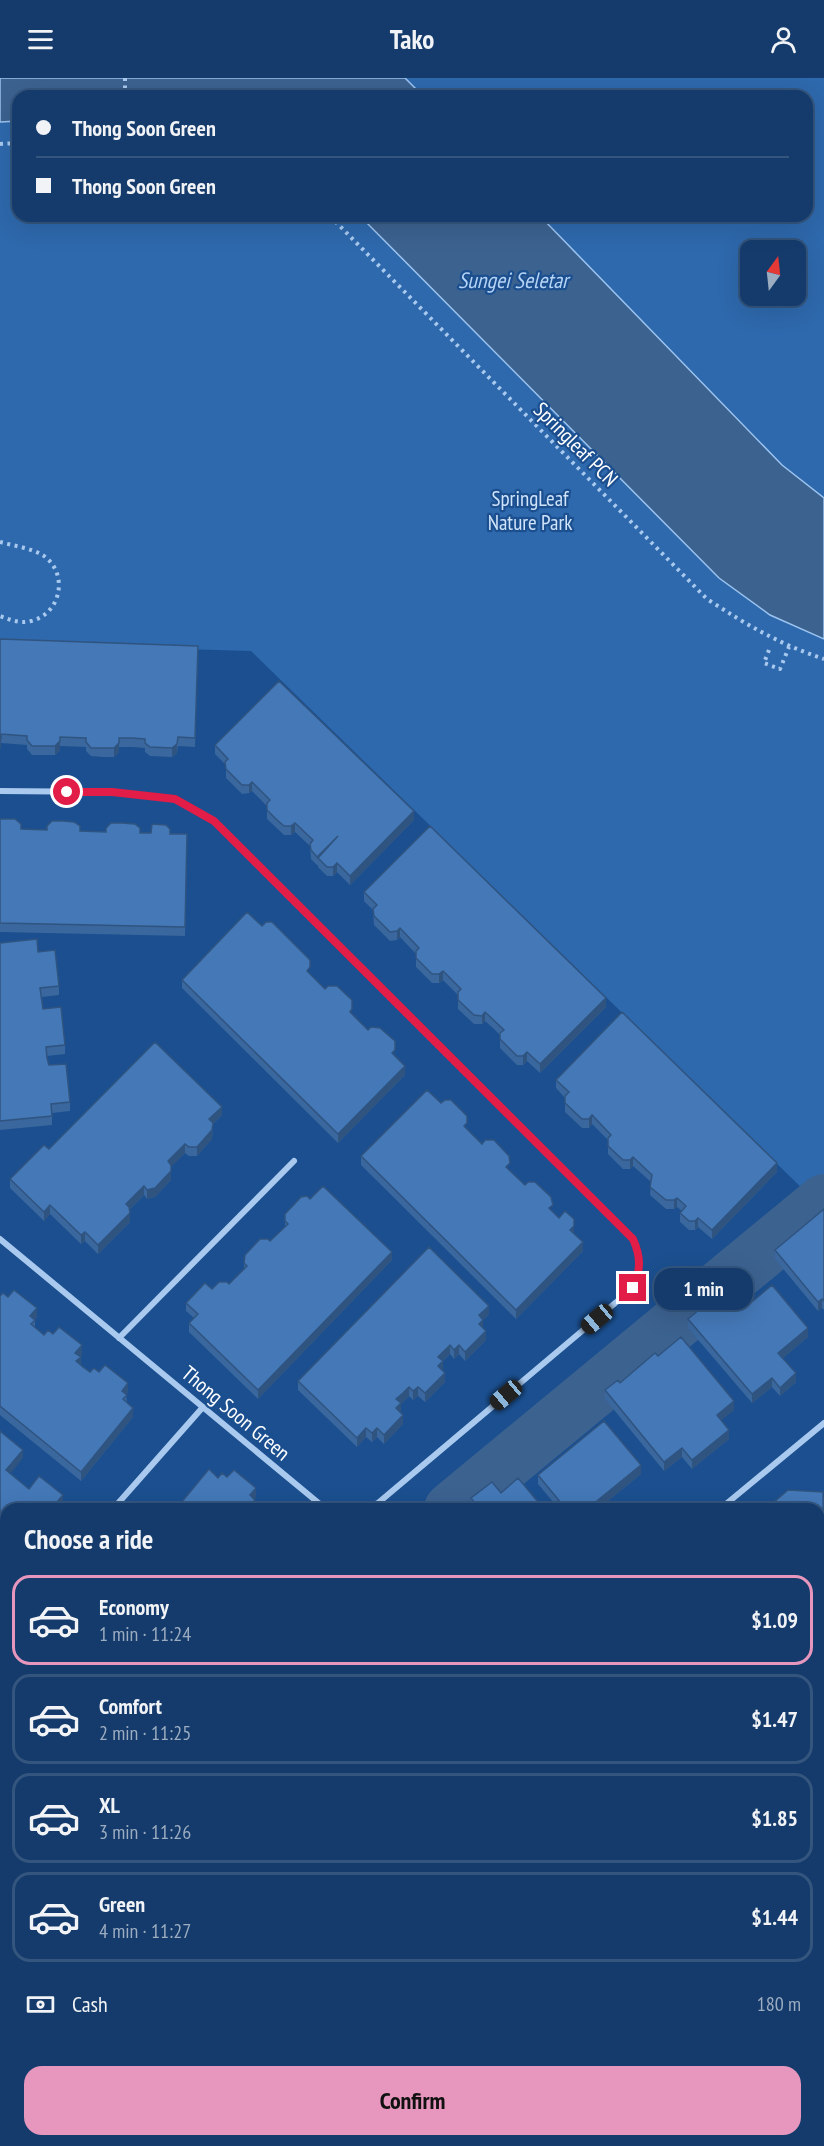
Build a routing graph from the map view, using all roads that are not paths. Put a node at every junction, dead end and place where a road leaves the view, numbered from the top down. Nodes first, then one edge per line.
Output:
1 (0, 791) edge
2 (294, 1161) dead end
3 (0, 1239) edge
4 (119, 1338) junction
5 (203, 1407) junction
6 (824, 1423) edge
7 (118, 1503) edge
8 (319, 1503) edge
9 (378, 1503) edge
10 (727, 1503) edge

1 - 9 street
2 - 4 street
3 - 4 street, Thong Soon Green
4 - 5 street, Thong Soon Green
5 - 7 street
5 - 8 street, Thong Soon Green
6 - 10 street

